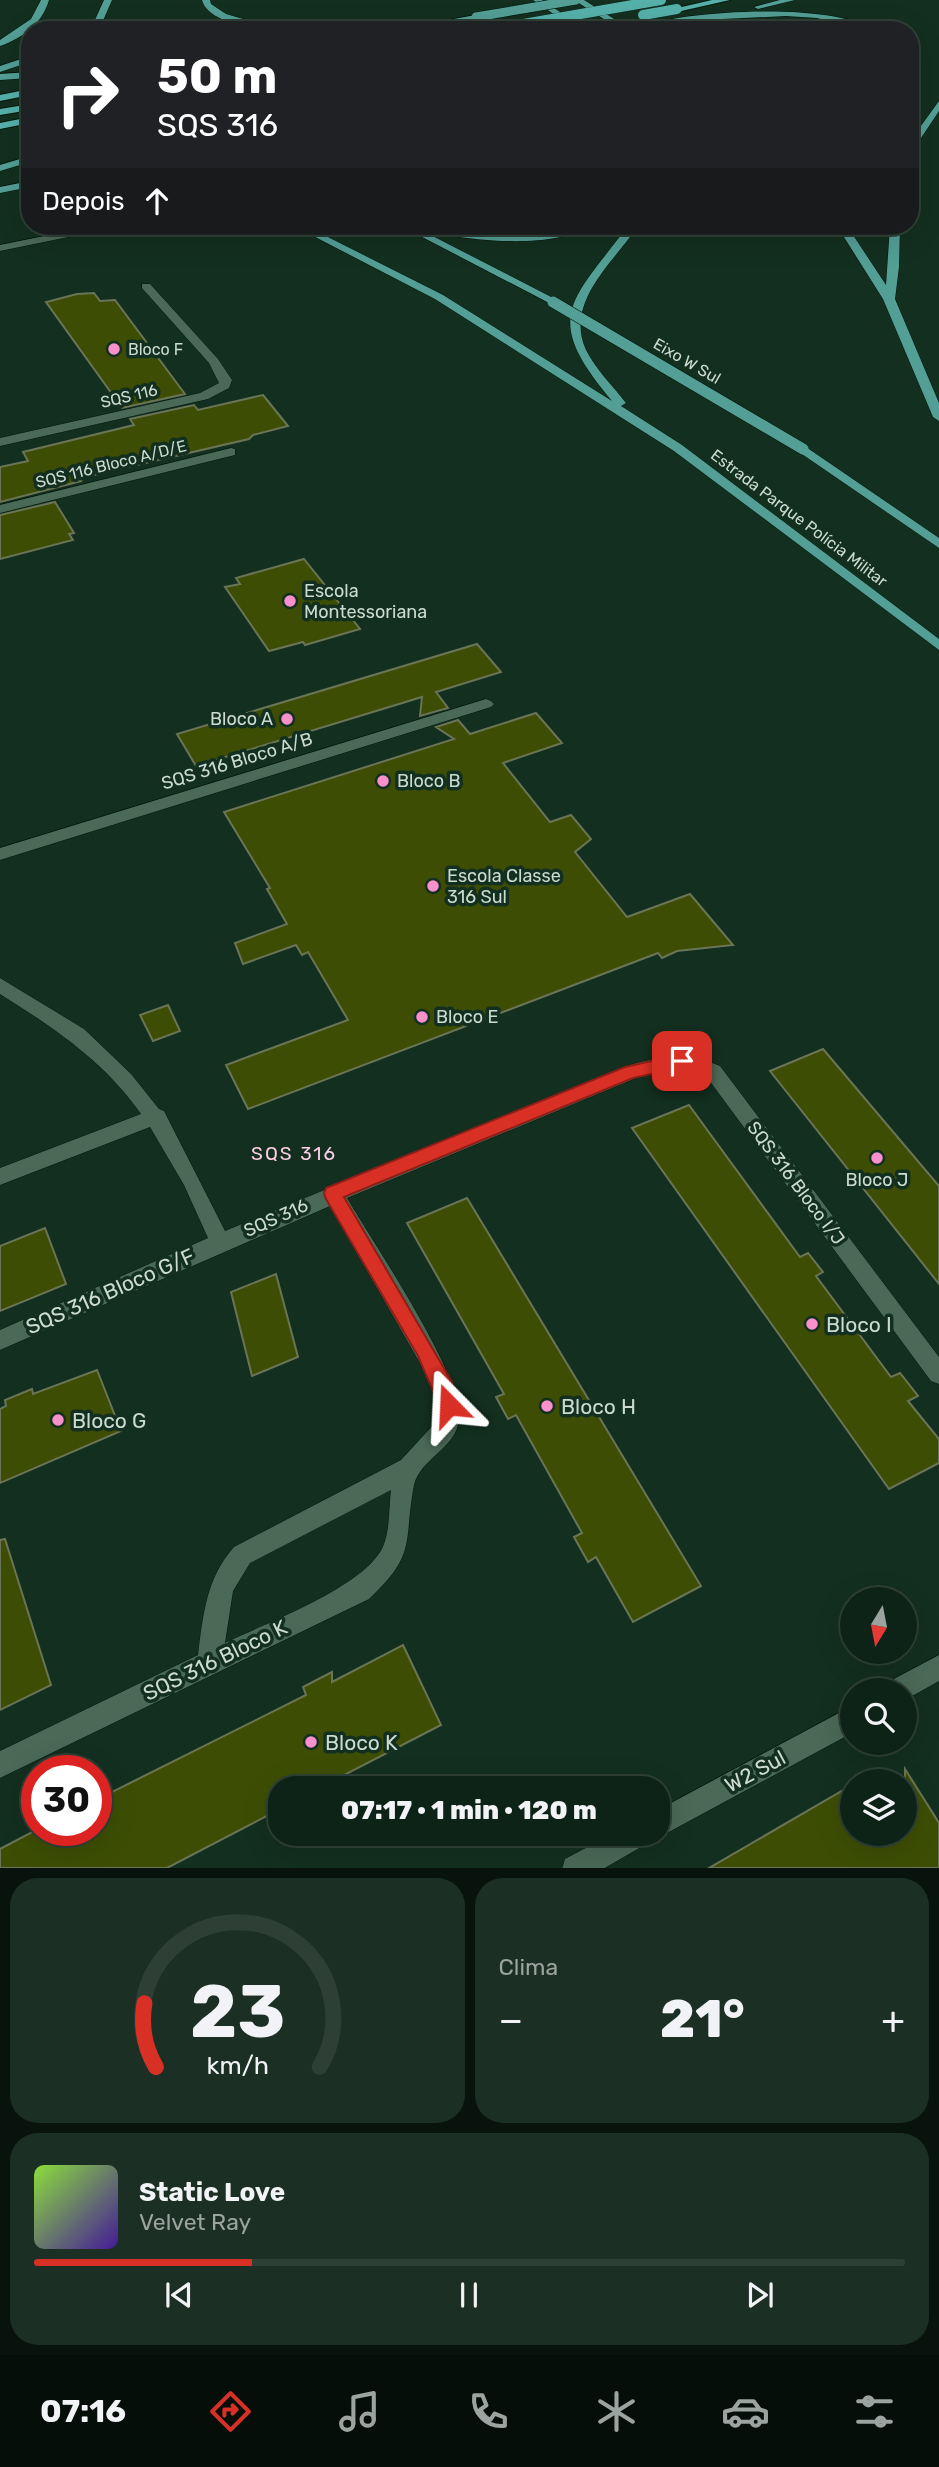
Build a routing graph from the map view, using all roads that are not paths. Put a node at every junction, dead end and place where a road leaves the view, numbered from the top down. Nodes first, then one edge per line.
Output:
1 (45, 0) edge
2 (108, 0) edge
3 (206, 0) edge
4 (537, 0) edge
5 (577, 0) edge
6 (661, 0) edge
7 (726, 0) edge
8 (791, 0) edge
9 (710, 16) junction
10 (34, 21) edge
11 (99, 21) edge
12 (242, 21) edge
13 (451, 21) edge
14 (542, 21) edge
15 (569, 21) edge
16 (608, 21) edge
17 (612, 21) edge
18 (680, 21) edge
19 (837, 21) edge
20 (21, 31) edge
21 (0, 43) edge
22 (21, 62) edge
23 (0, 69) edge
24 (21, 76) edge
25 (0, 77) edge
26 (21, 94) edge
27 (0, 98) edge
28 (939, 104) edge
29 (21, 108) edge
30 (0, 111) edge
31 (21, 122) edge
32 (0, 125) edge
33 (21, 132) edge
34 (919, 134) edge
35 (0, 135) edge
36 (21, 160) edge
37 (0, 162) edge
38 (21, 162) edge
39 (0, 168) edge
40 (21, 186) edge
41 (0, 190) edge
42 (64, 235) edge
43 (317, 235) edge
44 (423, 235) edge
45 (489, 235) edge
46 (547, 235) edge
47 (626, 235) edge
48 (847, 235) edge
49 (895, 235) edge
50 (0, 248) edge
51 (146, 286) dead end
52 (889, 299) junction
53 (939, 417) edge
54 (636, 421) junction
55 (0, 442) edge
56 (231, 452) dead end
57 (0, 509) edge
58 (939, 544) edge
59 (939, 646) edge
60 (486, 704) dead end
61 (0, 854) edge
62 (0, 985) edge
63 (618, 1076) joint
64 (157, 1116) junction
65 (0, 1177) edge
66 (333, 1193) junction
67 (220, 1242) junction
68 (0, 1340) edge
69 (939, 1374) edge
70 (409, 1468) junction
71 (210, 1663) junction
72 (939, 1667) edge
73 (917, 1680) edge
74 (840, 1725) edge
75 (0, 1765) edge
76 (670, 1818) edge
77 (616, 1846) edge
78 (575, 1868) edge

1 - 10 main road
2 - 11 main road
3 - 12 main road
4 - 15 main road
5 - 13 main road, bridge
5 - 17 main road
6 - 14 highway, bridge
7 - 16 highway, bridge
8 - 9 main road
9 - 18 main road
9 - 19 main road
20 - 21 main road
22 - 23 main road
24 - 25 main road
26 - 27 highway
28 - 34 main road
29 - 30 highway
31 - 32 highway
33 - 35 highway
36 - 37 main road
38 - 39 main road
40 - 41 main road
42 - 50 street
43 - 54 main road
44 - 58 main road, Eixo W Sul, bridge
45 - 46 main road
47 - 54 main road
48 - 52 main road
49 - 52 main road
51 - 55 street, SQS 116
52 - 53 main road
54 - 59 main road, Estrada Parque Polícia Militar
56 - 57 street, SQS 116 Bloco A/D/E
60 - 61 street, SQS 316 Bloco A/B
62 - 64 street
63 - 66 street, SQS 316
63 - 69 street, SQS 316 Bloco I/J
64 - 65 street
64 - 67 street
66 - 67 street, SQS 316
66 - 70 street
67 - 68 street, SQS 316 Bloco G/F
70 - 71 street, SQS 316 Bloco K
70 - 71 street
71 - 75 street, SQS 316 Bloco K
72 - 73 street
74 - 76 street, W2 Sul
77 - 78 street

